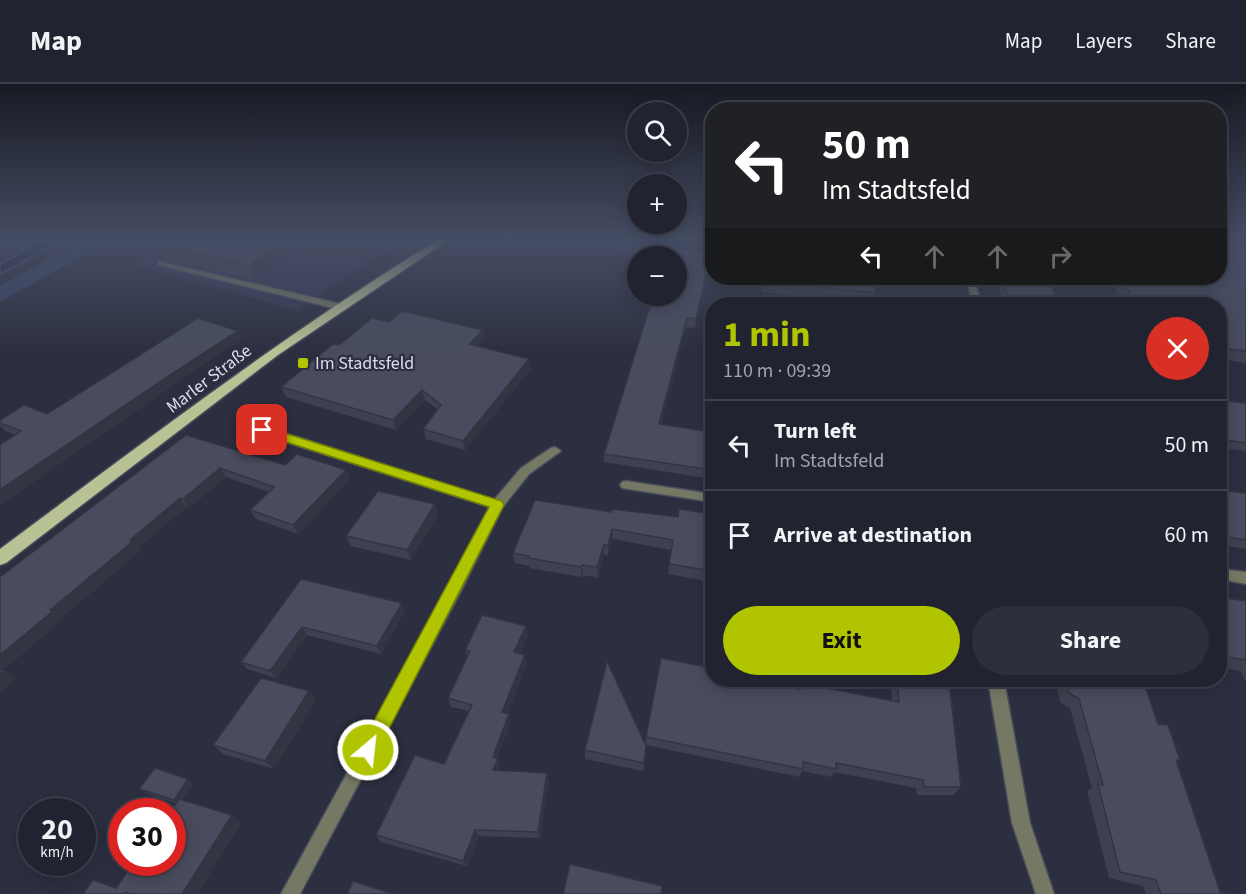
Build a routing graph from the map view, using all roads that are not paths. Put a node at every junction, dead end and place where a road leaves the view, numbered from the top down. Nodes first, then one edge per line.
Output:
1 (217, 277) edge
2 (385, 277) edge
3 (341, 307) junction
4 (262, 430) dead end
5 (555, 451) dead end
6 (626, 485) dead end
7 (705, 497) edge
8 (497, 505) junction
9 (0, 558) edge
10 (1227, 575) edge
11 (1246, 578) edge
12 (997, 687) edge
13 (290, 894) edge
14 (1044, 894) edge

1 - 3 street
2 - 3 main road, Marler Straße
3 - 9 main road, Marler Straße
4 - 8 street
5 - 8 street
6 - 7 street
8 - 13 street
10 - 11 street
12 - 14 street

